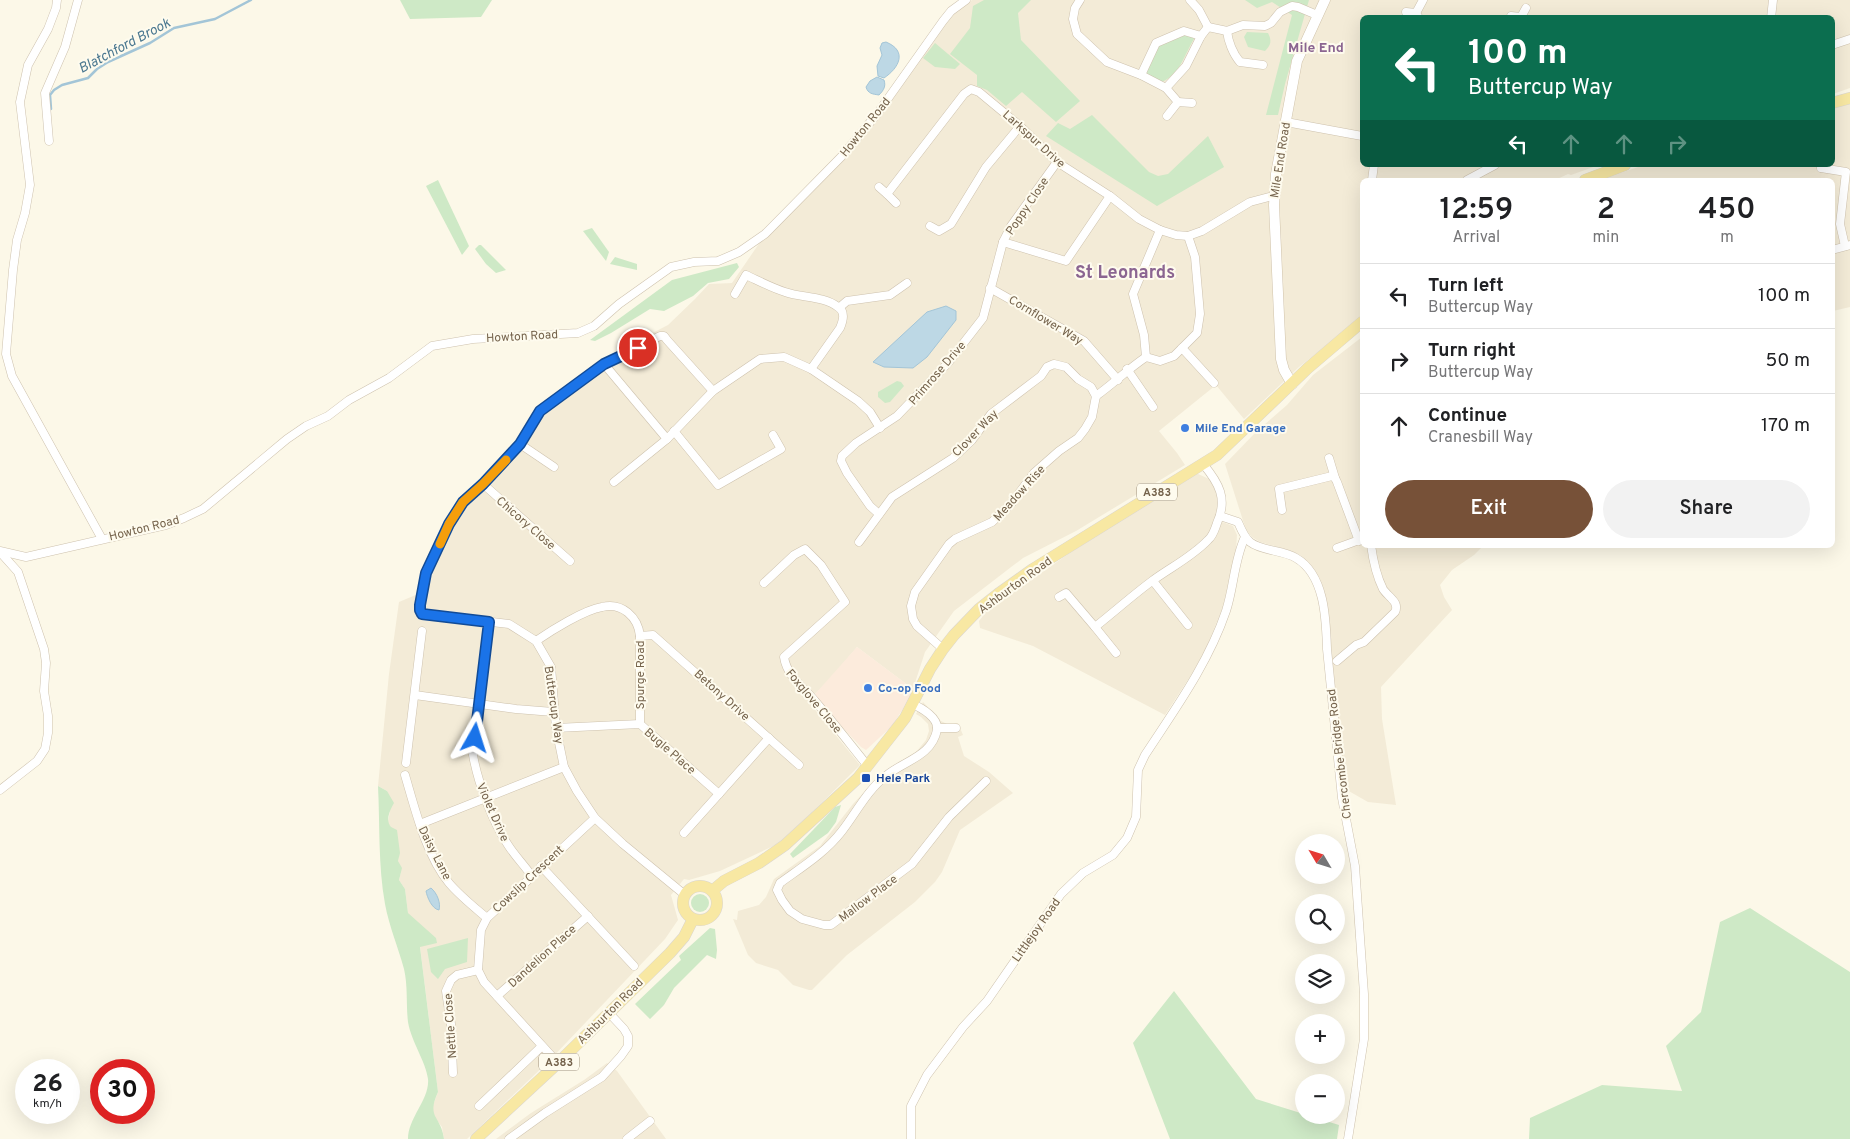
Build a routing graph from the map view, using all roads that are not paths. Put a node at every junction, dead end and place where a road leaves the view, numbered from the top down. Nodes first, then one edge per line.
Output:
1 (57, 0) edge
2 (78, 0) edge
3 (966, 0) edge
4 (1080, 0) edge
5 (1190, 0) edge
6 (1325, 0) edge
7 (1423, 0) edge
8 (1774, 0) edge
9 (1526, 8) dead end
10 (1406, 12) dead end
11 (1317, 15) junction
12 (1418, 15) edge
13 (1522, 15) edge
14 (1772, 15) edge
15 (1208, 27) junction
16 (1227, 31) junction
17 (1201, 36) junction
18 (1850, 39) edge
19 (1835, 44) edge
20 (1263, 65) dead end
21 (1142, 75) junction
22 (1166, 88) junction
23 (1850, 98) edge
24 (1178, 102) junction
25 (1835, 102) edge
26 (1192, 103) dead end
27 (1167, 116) dead end
28 (1286, 122) junction
29 (1020, 126) junction
30 (1360, 136) edge
31 (49, 141) dead end
32 (1057, 162) junction
33 (1491, 167) edge
34 (1619, 167) edge
35 (1821, 168) dead end
36 (1471, 178) edge
37 (1590, 178) edge
38 (879, 187) dead end
39 (887, 194) junction
40 (1110, 196) junction
41 (1269, 197) dead end
42 (896, 203) dead end
43 (930, 226) dead end
44 (1160, 230) junction
45 (1188, 236) junction
46 (1003, 242) junction
47 (1847, 245) edge
48 (1835, 249) edge
49 (907, 283) dead end
50 (990, 288) junction
51 (735, 294) dead end
52 (840, 307) junction
53 (985, 310) joint
54 (1360, 324) edge
55 (1182, 348) junction
56 (1146, 357) junction
57 (604, 364) junction
58 (811, 369) junction
59 (1127, 369) junction
60 (1118, 380) junction
61 (1214, 383) dead end
62 (1292, 384) junction
63 (713, 392) junction
64 (1096, 396) junction
65 (1152, 407) dead end
66 (880, 428) junction
67 (674, 432) junction
68 (773, 436) dead end
69 (667, 439) junction
70 (520, 444) junction
71 (1329, 458) dead end
72 (1203, 464) junction
73 (554, 467) dead end
74 (1335, 478) junction
75 (614, 482) dead end
76 (483, 484) junction
77 (1282, 510) dead end
78 (879, 514) junction
79 (1220, 516) junction
80 (1245, 537) junction
81 (1360, 538) edge
82 (102, 539) junction
83 (1360, 540) edge
84 (859, 542) dead end
85 (1337, 548) dead end
86 (1372, 548) edge
87 (0, 552) edge
88 (26, 557) junction
89 (570, 561) dead end
90 (18, 572) junction
91 (1153, 580) junction
92 (764, 583) dead end
93 (1059, 597) dead end
94 (489, 622) junction
95 (1188, 625) dead end
96 (1095, 627) junction
97 (422, 631) dead end
98 (640, 636) junction
99 (536, 641) junction
100 (943, 649) junction
101 (1116, 652) dead end
102 (1337, 661) dead end
103 (415, 695) junction
104 (479, 704) junction
105 (912, 704) junction
106 (553, 712) junction
107 (640, 724) junction
108 (556, 728) junction
109 (937, 728) junction
110 (956, 728) dead end
111 (769, 738) junction
112 (406, 763) dead end
113 (799, 765) dead end
114 (867, 765) junction
115 (564, 766) junction
116 (405, 775) dead end
117 (986, 781) dead end
118 (0, 790) edge
119 (719, 794) junction
120 (485, 797) junction
121 (595, 818) junction
122 (420, 824) junction
123 (684, 833) dead end
124 (541, 866) junction
125 (531, 875) junction
126 (712, 891) junction
127 (685, 895) junction
128 (588, 916) junction
129 (487, 918) junction
130 (693, 919) junction
131 (634, 966) dead end
132 (478, 970) junction
133 (497, 996) junction
134 (609, 1013) junction
135 (541, 1047) junction
136 (558, 1063) junction
137 (453, 1072) dead end
138 (479, 1106) dead end
139 (650, 1121) dead end
140 (476, 1139) edge
141 (509, 1139) edge
142 (626, 1139) edge
143 (911, 1139) edge
144 (1348, 1139) edge

1 - 82 street
2 - 31 street
3 - 82 street, Howton Road
4 - 21 street
5 - 15 street
6 - 11 street, Mile End Road
7 - 12 street
8 - 14 street
9 - 13 street
10 - 12 street
11 - 16 street
11 - 28 street, Mile End Road
15 - 16 street
15 - 17 street
16 - 20 street
17 - 21 street
17 - 22 street
18 - 19 street
21 - 22 street
22 - 24 street
23 - 25 main road
24 - 26 street
24 - 27 street
28 - 30 street
28 - 62 street, Mile End Road
29 - 32 street, Larkspur Drive
29 - 39 street, Larkspur Drive
29 - 43 street
32 - 40 street, Larkspur Drive
32 - 46 street, Poppy Close
33 - 36 street
34 - 37 main road
35 - 47 street
38 - 39 street
39 - 42 street
40 - 44 street, Larkspur Drive
40 - 46 street
41 - 45 street
44 - 45 street, Larkspur Drive
44 - 56 street
45 - 55 street
46 - 50 street, Poppy Close
47 - 48 street
49 - 52 street
50 - 53 street, Poppy Close
50 - 60 street, Cornflower Way
51 - 52 street
52 - 58 street
53 - 66 street, Primrose Drive
54 - 62 main road, Ashburton Road / A383
55 - 56 street
55 - 61 street
56 - 59 street
57 - 63 street, Buttercup Way
57 - 69 street
57 - 70 street, Buttercup Way
58 - 63 street
58 - 66 street
59 - 60 street
59 - 65 street
60 - 64 street
62 - 72 main road, Ashburton Road / A383
63 - 67 street
64 - 78 street, Clover Way
64 - 100 street, Meadow Rise
66 - 78 street, Primrose Drive
67 - 68 street
67 - 69 street
69 - 75 street
70 - 73 street
70 - 76 street, Buttercup Way
71 - 74 street
72 - 79 street
72 - 100 main road, Ashburton Road / A383
74 - 77 street
74 - 81 street
76 - 89 street, Chicory Close
76 - 94 street, Buttercup Way
78 - 84 street, Clover Way
79 - 80 street, Chercombe Bridge Road
79 - 91 street
80 - 143 street, Littlejoy Road
80 - 144 street, Chercombe Bridge Road
82 - 88 street, Howton Road
83 - 85 street
86 - 102 street
87 - 88 street, Howton Road
87 - 90 street
88 - 90 street
90 - 118 street
91 - 95 street
91 - 96 street
92 - 114 street, Foxglove Close
93 - 96 street
94 - 99 street, Buttercup Way
94 - 104 street, Violet Drive
96 - 101 street
97 - 103 street
98 - 99 street, Spurge Road
98 - 107 street, Spurge Road
98 - 111 street, Betony Drive
99 - 106 street, Buttercup Way
100 - 105 main road, Ashburton Road / A383
103 - 104 street
103 - 112 street
104 - 106 street
104 - 120 street, Violet Drive
105 - 109 street
105 - 114 main road, Ashburton Road / A383
106 - 108 street, Buttercup Way
107 - 108 street, Bugle Place
107 - 119 street, Bugle Place
108 - 115 street, Buttercup Way
109 - 110 street
109 - 117 street, Mallow Place
111 - 113 street, Betony Drive
111 - 119 street
114 - 126 main road, Ashburton Road / A383
115 - 120 street
115 - 121 street, Buttercup Way
116 - 122 street, Daisy Lane
119 - 123 street
120 - 122 street
120 - 125 street, Violet Drive
121 - 124 street, Cowslip Crescent
121 - 127 street, Buttercup Way
122 - 129 street, Daisy Lane
124 - 125 street, Cowslip Crescent
124 - 128 street, Dandelion Place
125 - 129 street, Cowslip Crescent
126 - 127 main road
126 - 130 main road
127 - 130 main road
128 - 131 street, Dandelion Place
128 - 133 street, Dandelion Place
129 - 132 street, Cowslip Crescent
130 - 134 main road, Ashburton Road / A383
132 - 133 street
132 - 137 street, Nettle Close
133 - 135 street
134 - 136 main road, Ashburton Road / A383
134 - 141 street
135 - 136 street
135 - 138 street
136 - 140 main road, Ashburton Road / A383
139 - 142 street

